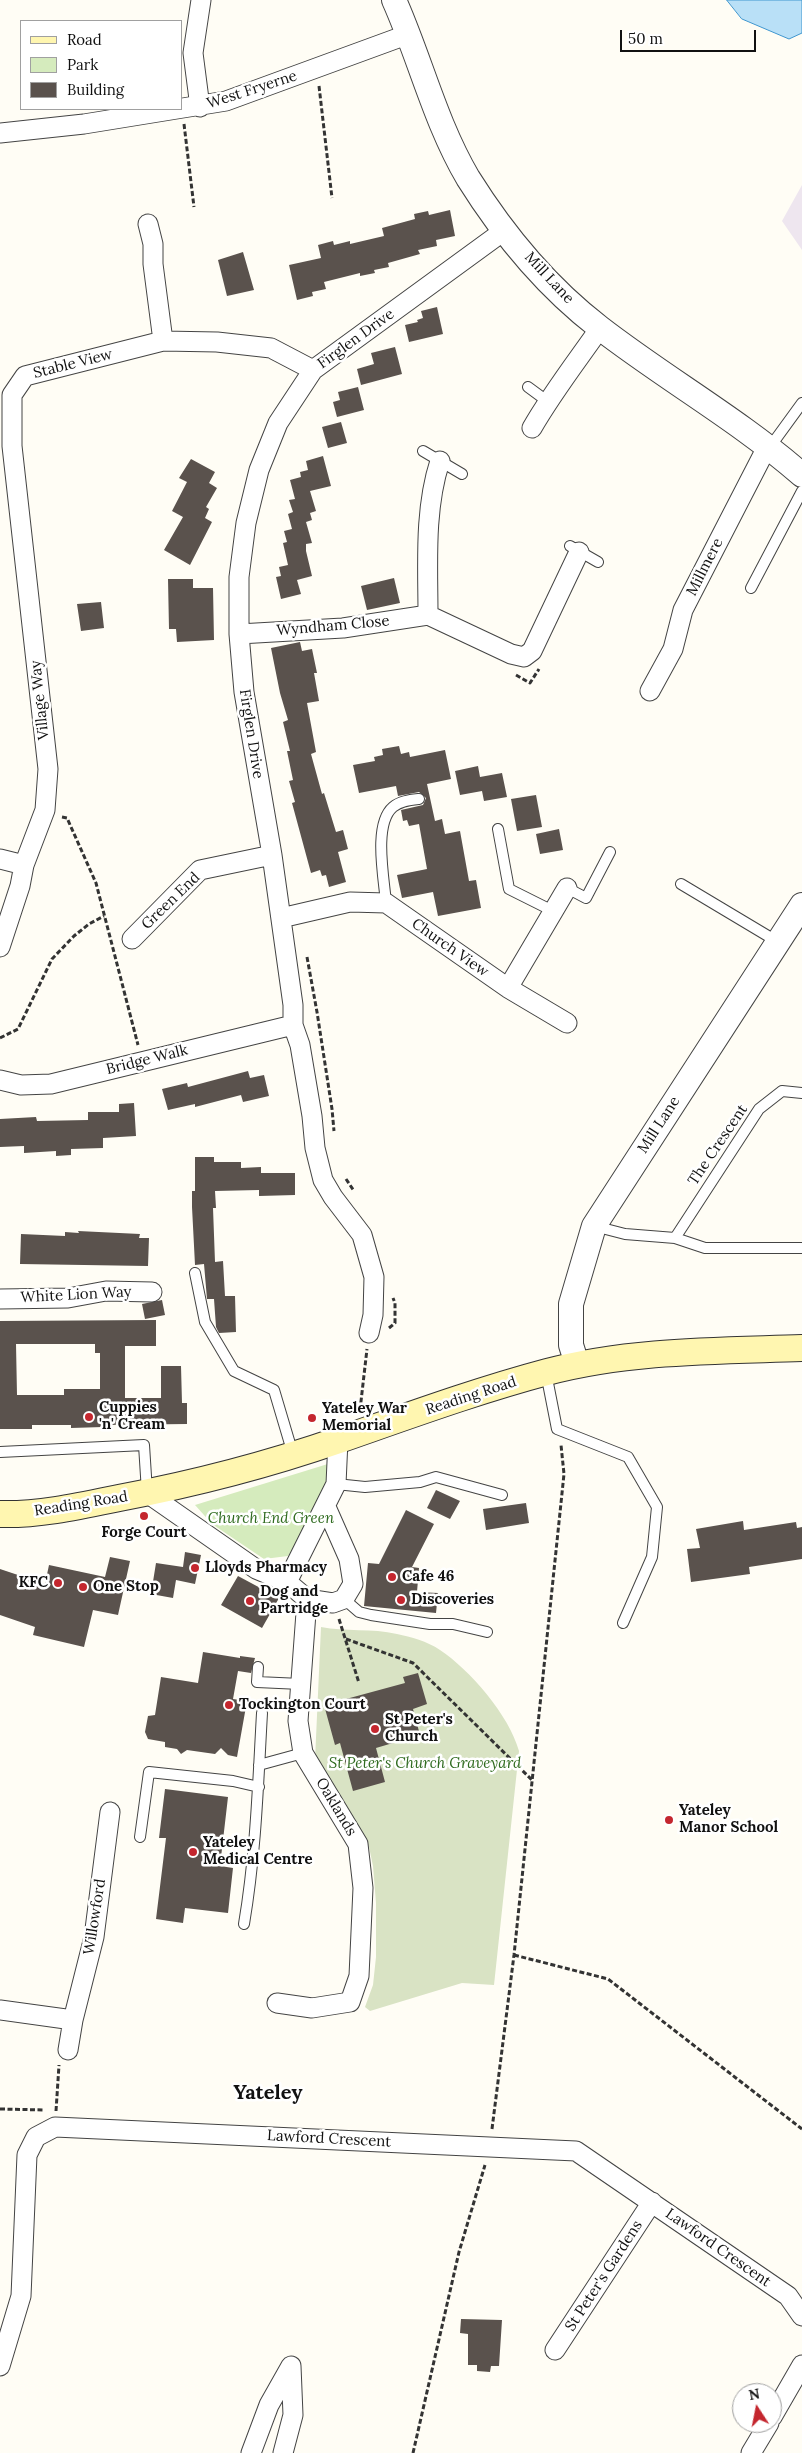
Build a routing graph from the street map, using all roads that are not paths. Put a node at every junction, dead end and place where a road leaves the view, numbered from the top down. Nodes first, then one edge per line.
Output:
1 (201, 0) edge
2 (394, 0) edge
3 (409, 34) junction
4 (191, 108) junction
5 (182, 109) edge
6 (178, 110) edge
7 (0, 133) edge
8 (148, 224) dead end
9 (505, 230) junction
10 (600, 328) junction
11 (163, 341) junction
12 (313, 370) junction
13 (528, 387) dead end
14 (547, 401) junction
15 (802, 402) edge
16 (532, 428) dead end
17 (6, 446) edge
18 (769, 446) junction
19 (424, 451) dead end
20 (440, 461) junction
21 (462, 474) dead end
22 (802, 475) edge
23 (802, 491) edge
24 (574, 549) joint
25 (598, 562) dead end
26 (751, 588) dead end
27 (428, 615) junction
28 (239, 634) junction
29 (650, 691) dead end
30 (419, 799) dead end
31 (498, 830) dead end
32 (610, 852) dead end
33 (272, 855) junction
34 (0, 859) edge
35 (24, 864) junction
36 (681, 884) dead end
37 (567, 888) joint
38 (386, 903) junction
39 (802, 905) edge
40 (553, 911) junction
41 (280, 918) junction
42 (132, 939) dead end
43 (778, 943) junction
44 (0, 947) edge
45 (508, 988) junction
46 (567, 1023) dead end
47 (293, 1025) junction
48 (0, 1080) edge
49 (802, 1093) edge
50 (594, 1226) junction
51 (675, 1238) junction
52 (802, 1248) edge
53 (195, 1273) dead end
54 (152, 1292) dead end
55 (0, 1299) edge
56 (369, 1334) road end
57 (802, 1348) edge
58 (577, 1364) junction
59 (546, 1372) junction
60 (348, 1436) junction
61 (0, 1452) edge
62 (293, 1454) junction
63 (336, 1484) junction
64 (147, 1493) junction
65 (502, 1495) dead end
66 (326, 1506) junction
67 (0, 1514) edge
68 (287, 1582) junction
69 (307, 1599) junction
70 (339, 1601) junction
71 (623, 1623) dead end
72 (488, 1632) dead end
73 (258, 1667) dead end
74 (301, 1684) junction
75 (262, 1714) dead end
76 (303, 1753) junction
77 (259, 1765) junction
78 (259, 1787) junction
79 (110, 1812) dead end
80 (140, 1837) dead end
81 (244, 1924) dead end
82 (277, 2003) dead end
83 (0, 2010) edge
84 (73, 2020) junction
85 (68, 2050) road end
86 (652, 2202) junction
87 (802, 2316) edge
88 (555, 2350) dead end
89 (802, 2365) edge
90 (0, 2366) edge
91 (782, 2400) edge
92 (763, 2433) edge
93 (251, 2453) edge
94 (282, 2453) edge
95 (752, 2453) edge

1 - 4 street
2 - 3 street, Mill Lane
3 - 4 street, West Fryerne
3 - 9 street, Mill Lane
4 - 5 street, West Fryerne
6 - 7 street, West Fryerne
8 - 11 street
9 - 10 street, Mill Lane
9 - 12 street, Firglen Drive
10 - 14 street
10 - 18 street, Mill Lane
11 - 12 street, Stable View
11 - 17 street, Stable View
12 - 28 street, Firglen Drive
13 - 14 lane
14 - 16 street
15 - 18 lane
17 - 35 street, Village Way
18 - 22 street, Mill Lane
18 - 29 street, Millmere
19 - 20 lane
20 - 21 lane
20 - 27 street
23 - 26 lane
24 - 25 lane
24 - 27 street
27 - 28 street, Wyndham Close
28 - 33 street, Firglen Drive
30 - 38 lane
31 - 40 lane
32 - 37 lane
33 - 41 street, Firglen Drive
33 - 42 street, Green End
34 - 35 street
35 - 44 street, Village Way
36 - 43 lane
37 - 40 street
38 - 41 street
38 - 45 street, Church View
39 - 43 street, Mill Lane
40 - 45 street
41 - 47 street, Firglen Drive
43 - 50 street, Mill Lane
45 - 46 street, Church View
47 - 48 street, Bridge Walk
47 - 56 street, Firglen Drive
49 - 51 lane, The Crescent
50 - 51 lane
50 - 58 street, Mill Lane
51 - 52 lane
53 - 62 lane
54 - 55 street, White Lion Way
57 - 58 main road, Reading Road
58 - 59 main road, Reading Road
59 - 60 main road, Reading Road
59 - 71 lane
60 - 62 main road, Reading Road
60 - 63 street
61 - 64 lane
62 - 64 main road, Reading Road
63 - 65 lane
63 - 66 street
64 - 67 main road, Reading Road
64 - 68 street
66 - 68 street
66 - 70 street
68 - 69 street
69 - 70 street
69 - 74 street, Oaklands
70 - 72 lane
73 - 74 lane
74 - 76 street, Oaklands
75 - 77 lane
76 - 77 lane
76 - 82 street, Oaklands
77 - 78 lane
78 - 80 lane
78 - 81 lane
79 - 84 street, Willowford
83 - 84 street
84 - 85 street, Willowford
86 - 87 street, Lawford Crescent
86 - 88 street, St Peter's Gardens
86 - 90 street, Lawford Crescent
89 - 91 street
92 - 95 street
93 - 94 street

